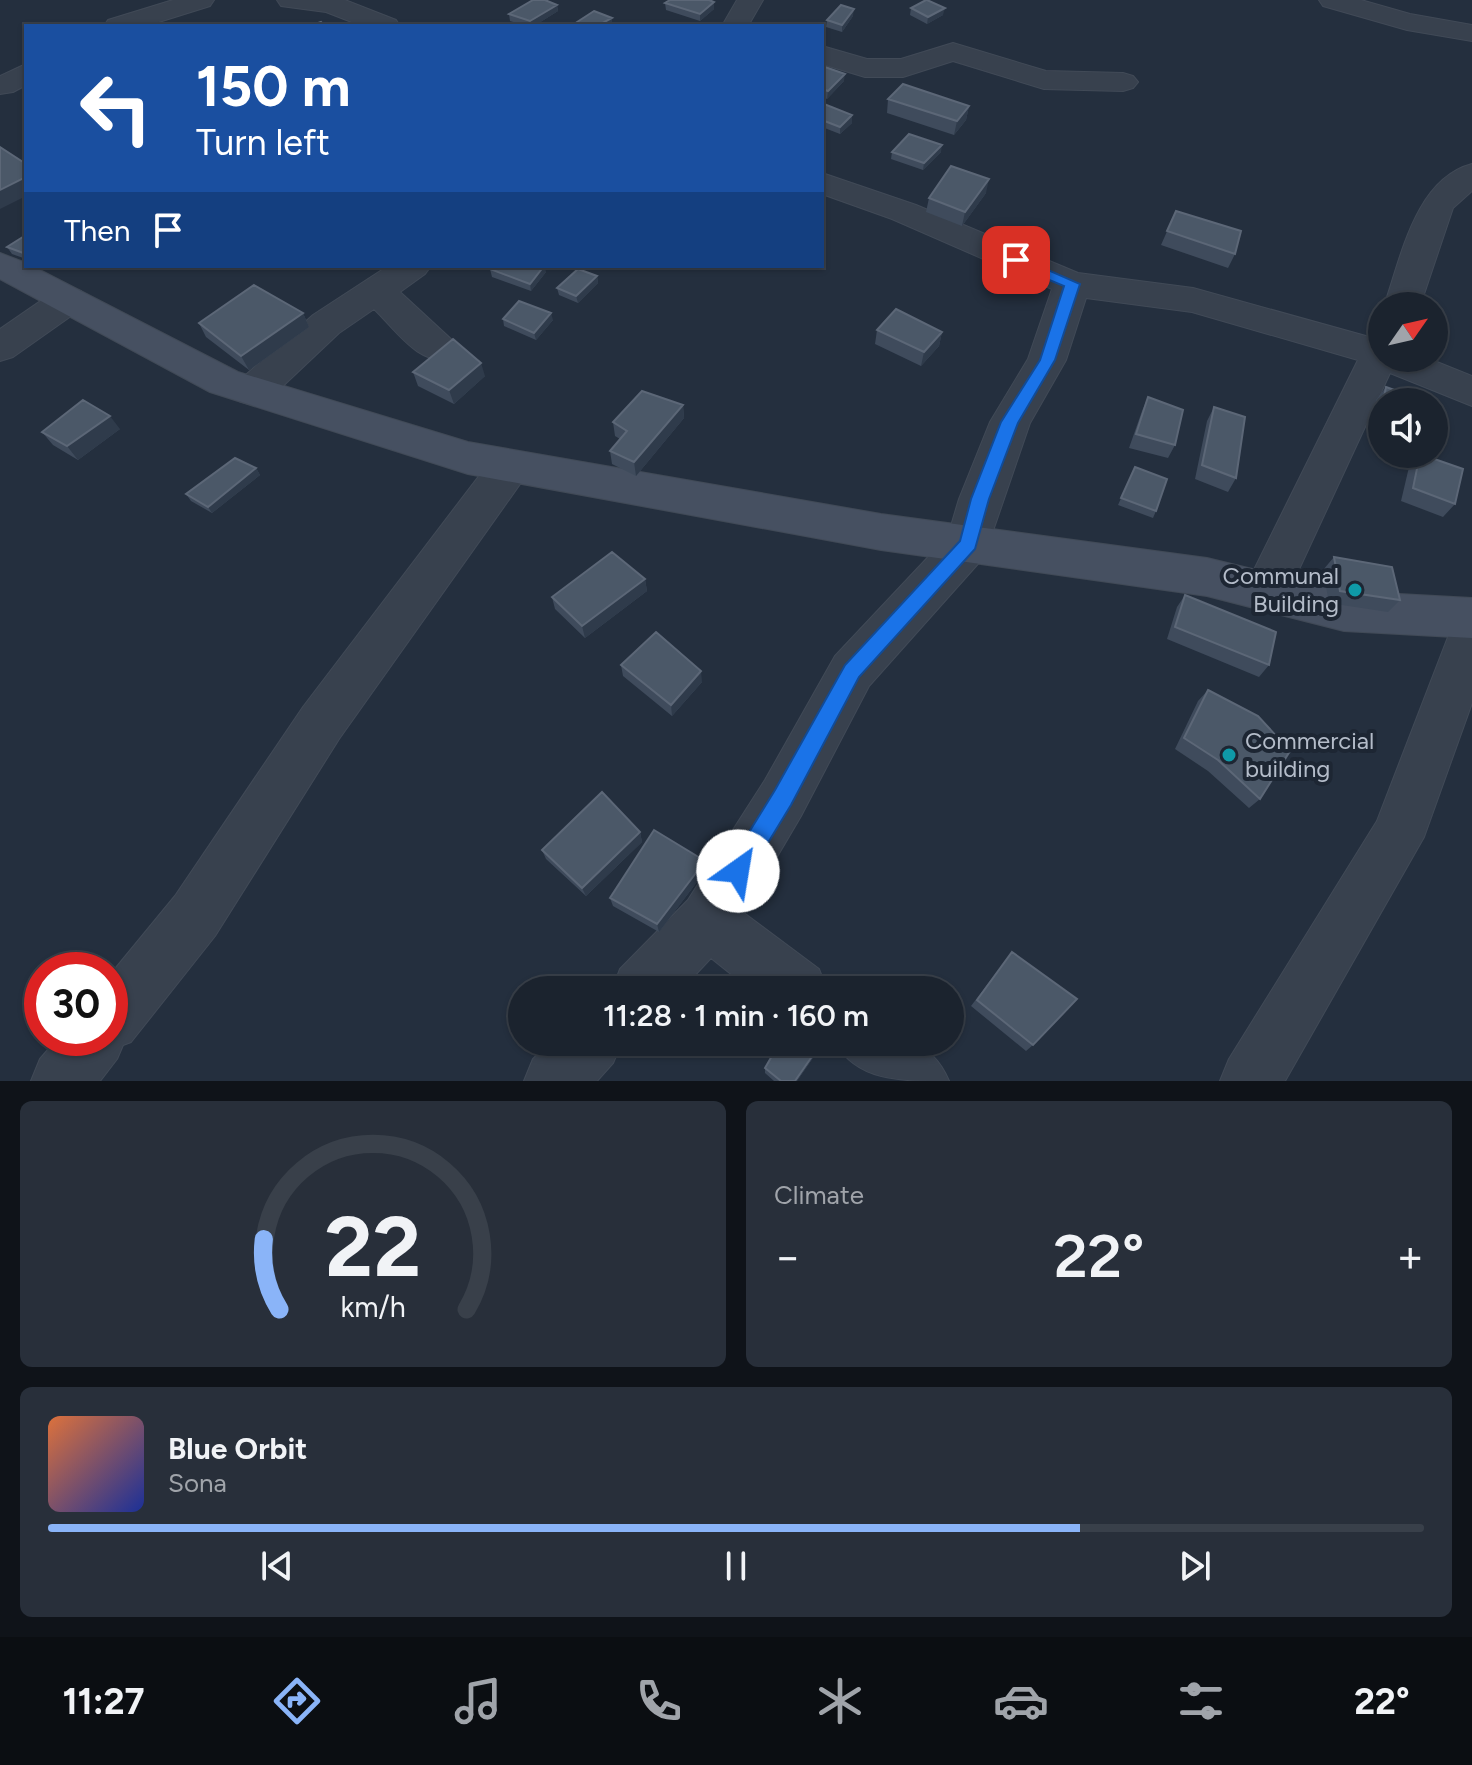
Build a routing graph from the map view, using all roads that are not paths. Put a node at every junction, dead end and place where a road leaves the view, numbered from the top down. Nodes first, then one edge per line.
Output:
1 (201, 0) edge
2 (290, 0) edge
3 (750, 0) edge
4 (1332, 0) edge
5 (1424, 0) edge
6 (1407, 22) junction
7 (124, 24) edge
8 (381, 24) edge
9 (737, 24) edge
10 (1472, 33) edge
11 (824, 56) edge
12 (1123, 82) dead end
13 (1472, 174) edge
14 (824, 184) edge
15 (0, 264) edge
16 (410, 268) edge
17 (1072, 284) junction
18 (376, 290) junction
19 (1407, 292) edge
20 (68, 300) junction
21 (0, 348) edge
22 (439, 349) edge
23 (1368, 349) edge
24 (1375, 372) edge
25 (1426, 372) edge
26 (253, 391) junction
27 (1472, 392) edge
28 (510, 466) junction
29 (968, 544) junction
30 (1266, 592) junction
31 (1472, 618) edge
32 (1472, 637) edge
33 (708, 920) junction
34 (654, 976) edge
35 (780, 976) edge
36 (128, 999) edge
37 (82, 1056) edge
38 (579, 1056) edge
39 (884, 1056) edge
40 (62, 1081) edge
41 (555, 1081) edge
42 (918, 1081) edge
43 (1251, 1081) edge

1 - 7 street
2 - 8 street
3 - 9 street
4 - 6 street
5 - 6 street
6 - 10 street
11 - 12 street
13 - 19 street
14 - 17 street
15 - 20 street
16 - 18 street
17 - 23 street
17 - 29 street
18 - 22 street
18 - 26 street
20 - 21 street
20 - 26 street
24 - 30 street
25 - 27 street
26 - 28 street
28 - 29 street
28 - 36 street
29 - 30 street
29 - 33 street
30 - 31 street
32 - 43 street
33 - 34 street
33 - 35 street
37 - 40 street
38 - 41 street
39 - 42 street

